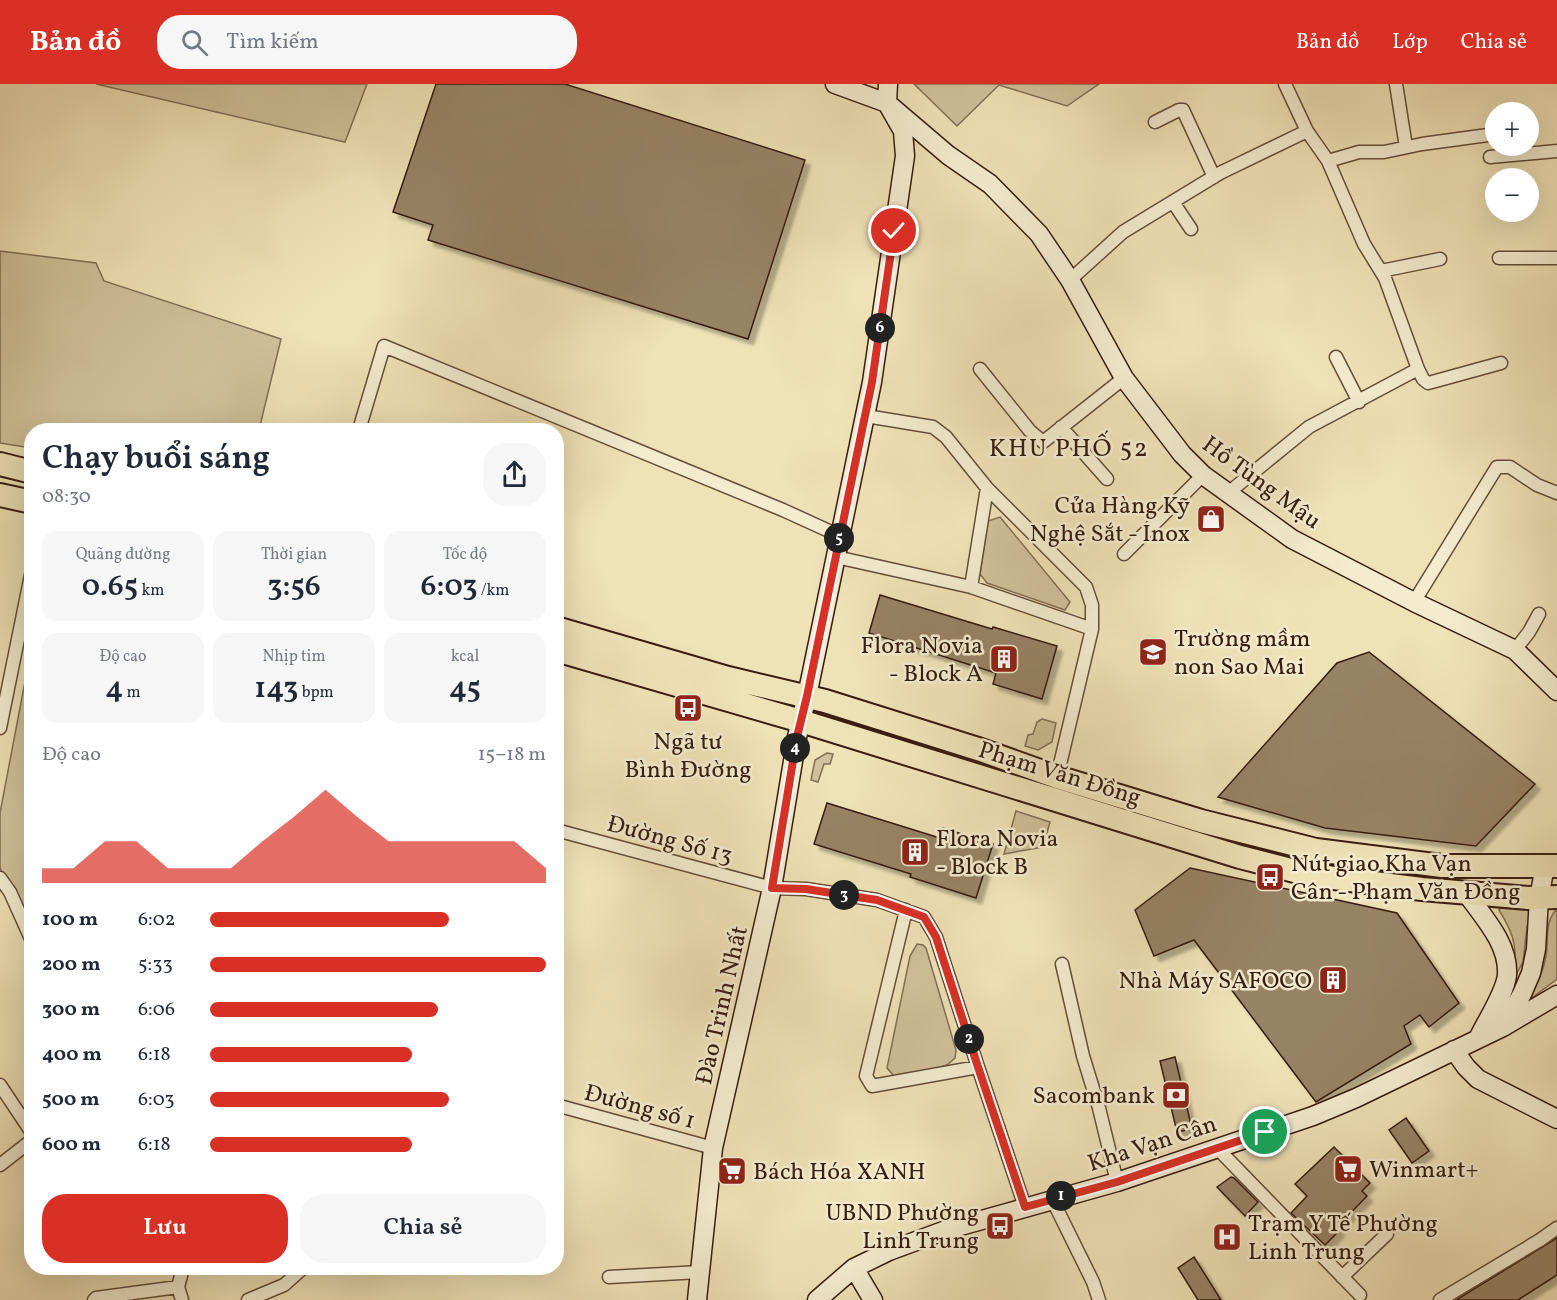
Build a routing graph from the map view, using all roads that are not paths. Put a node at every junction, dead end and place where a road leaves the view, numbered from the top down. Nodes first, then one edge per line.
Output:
1 (835, 84) edge
2 (888, 84) edge
3 (1396, 84) edge
4 (1289, 85) edge
5 (886, 103) junction
6 (1155, 122) dead end
7 (1307, 131) junction
8 (1485, 135) edge
9 (1406, 147) junction
10 (1557, 151) edge
11 (1490, 157) dead end
12 (1328, 161) junction
13 (1214, 177) junction
14 (1173, 202) junction
15 (1191, 229) dead end
16 (1499, 258) dead end
17 (1557, 258) edge
18 (1440, 259) dead end
19 (1381, 271) junction
20 (1070, 279) junction
21 (1336, 357) dead end
22 (1501, 363) dead end
23 (980, 369) dead end
24 (1418, 369) junction
25 (1124, 378) junction
26 (1359, 402) junction
27 (866, 416) junction
28 (361, 423) edge
29 (1061, 427) junction
30 (0, 464) edge
31 (24, 470) edge
32 (1203, 475) junction
33 (1107, 479) dead end
34 (987, 488) junction
35 (1228, 493) junction
36 (1557, 493) edge
37 (0, 495) edge
38 (24, 500) edge
39 (840, 536) junction
40 (1124, 554) dead end
41 (836, 557) junction
42 (971, 587) junction
43 (1414, 602) junction
44 (24, 610) edge
45 (1539, 614) dead end
46 (1092, 629) junction
47 (564, 630) edge
48 (1515, 650) junction
49 (564, 652) edge
50 (1557, 691) edge
51 (807, 696) junction
52 (801, 721) junction
53 (0, 728) edge
54 (1057, 777) junction
55 (564, 832) edge
56 (1551, 866) edge
57 (0, 878) edge
58 (772, 888) junction
59 (1467, 894) junction
60 (1548, 898) edge
61 (906, 910) junction
62 (24, 923) edge
63 (1062, 964) dead end
64 (1557, 995) edge
65 (1503, 1027) junction
66 (1478, 1039) junction
67 (1454, 1050) junction
68 (978, 1067) junction
69 (0, 1085) edge
70 (564, 1107) edge
71 (1557, 1119) edge
72 (24, 1121) edge
73 (24, 1146) edge
74 (713, 1148) junction
75 (1217, 1148) junction
76 (0, 1165) edge
77 (1117, 1182) junction
78 (1052, 1199) junction
79 (1025, 1207) junction
80 (1557, 1228) edge
81 (1387, 1234) dead end
82 (854, 1268) junction
83 (700, 1272) junction
84 (181, 1275) edge
85 (295, 1275) edge
86 (609, 1277) dead end
87 (1342, 1277) junction
88 (178, 1287) junction
89 (1360, 1295) dead end
90 (94, 1300) edge
91 (182, 1300) edge
92 (248, 1300) edge
93 (698, 1300) edge
94 (818, 1300) edge
95 (873, 1300) edge
96 (1099, 1300) edge
97 (1440, 1300) edge

1 - 5 street, Hồ Tùng Mậu
2 - 5 street
3 - 9 street
4 - 7 street
5 - 20 street, Hồ Tùng Mậu
5 - 27 street
6 - 13 street
7 - 12 street
7 - 13 street
8 - 9 street
9 - 12 street
10 - 11 street
12 - 19 street
13 - 14 street
14 - 15 street
14 - 20 street
16 - 17 street
18 - 19 street
19 - 24 street
20 - 25 street, Hồ Tùng Mậu
21 - 26 street
22 - 24 street
23 - 29 street
24 - 26 street
25 - 29 street
25 - 32 street, Hồ Tùng Mậu
26 - 35 street
27 - 34 street
27 - 39 street
28 - 39 street
29 - 33 street
30 - 31 highway
32 - 35 street, Hồ Tùng Mậu
32 - 40 street
34 - 42 street
34 - 46 street
35 - 43 street, Hồ Tùng Mậu
36 - 43 street
37 - 38 highway
39 - 41 street
41 - 42 street
41 - 51 street
42 - 46 street
43 - 48 street, Hồ Tùng Mậu
44 - 53 street
45 - 48 street
46 - 54 street
47 - 51 highway, Phạm Văn Đồng
48 - 50 street, Hồ Tùng Mậu
49 - 52 highway, Phạm Văn Đồng
51 - 52 street, Đào Trinh Nhất
51 - 54 highway, Phạm Văn Đồng
52 - 58 street, Đào Trinh Nhất
52 - 59 highway, Phạm Văn Đồng
54 - 56 highway, Phạm Văn Đồng
55 - 58 street, Đường Số 13
56 - 60 street
57 - 62 street
58 - 61 street, Đường Số 13
58 - 74 street, Đào Trinh Nhất
59 - 60 highway, Phạm Văn Đồng
59 - 66 street
60 - 65 street
61 - 68 street, Đường Số 13
61 - 68 street
63 - 77 street
64 - 65 street, Kha Vạn Cân
65 - 66 street, Kha Vạn Cân
66 - 67 street, Kha Vạn Cân
67 - 71 street
67 - 75 street, Kha Vạn Cân
68 - 79 street, Đường Số 13
69 - 72 street
70 - 74 street, Đường số 1
73 - 76 street
74 - 83 street, Đào Trinh Nhất
75 - 77 street, Kha Vạn Cân
75 - 87 street
77 - 78 street, Kha Vạn Cân
78 - 79 street, Kha Vạn Cân
78 - 96 street
79 - 82 street, Kha Vạn Cân
80 - 97 street
81 - 87 street
82 - 94 street, Kha Vạn Cân
82 - 95 street
83 - 86 street
83 - 93 street, Đào Trinh Nhất
84 - 88 street
85 - 92 street
87 - 89 street
88 - 90 street
88 - 91 street

